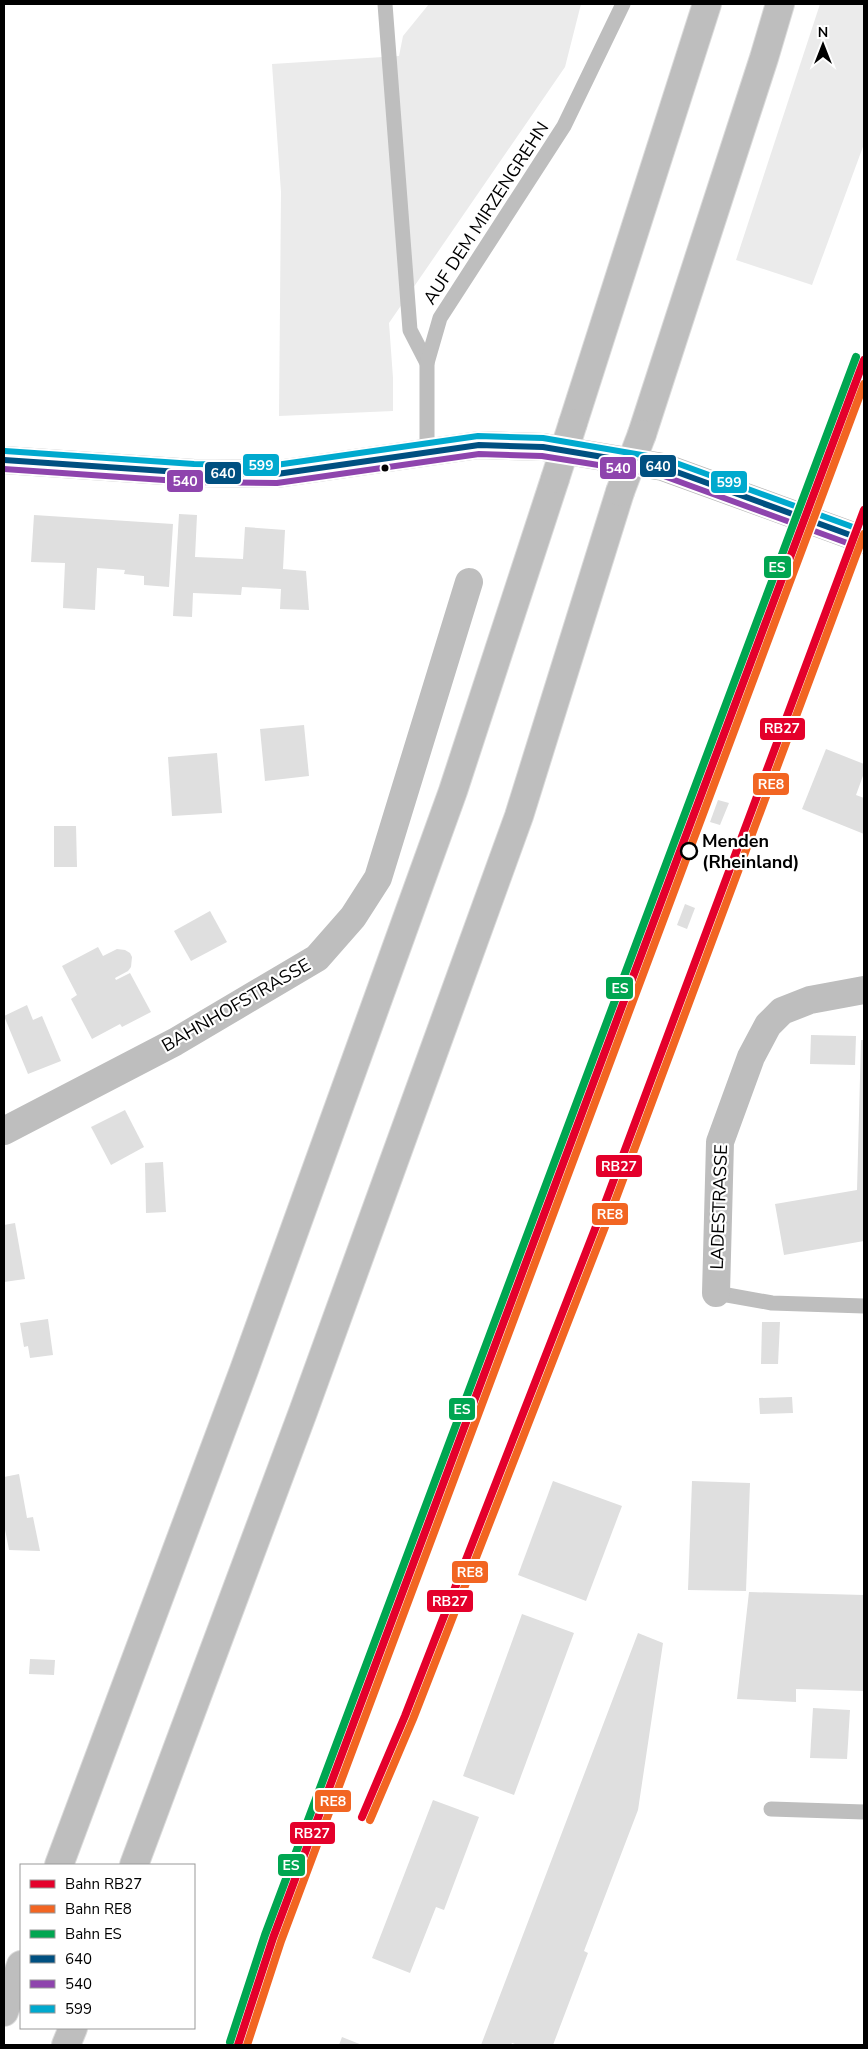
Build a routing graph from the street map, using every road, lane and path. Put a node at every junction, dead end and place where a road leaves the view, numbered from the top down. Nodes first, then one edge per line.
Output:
1 (385, 4) edge
2 (623, 4) edge
3 (707, 4) edge
4 (780, 4) edge
5 (427, 363) junction
6 (427, 453) junction
7 (4, 460) edge
8 (864, 540) edge
9 (469, 582) dead end
10 (864, 990) edge
11 (4, 1131) edge
12 (716, 1294) joint
13 (864, 1306) edge
14 (771, 1809) dead end
15 (864, 1812) edge
16 (59, 1864) edge
17 (134, 1864) edge
18 (20, 1968) edge
19 (4, 2012) edge
20 (73, 2029) edge
21 (66, 2045) edge

1 - 5 lane
2 - 5 lane, AUF DEM MIRZENGREHN
3 - 16 main road, bridge
4 - 17 main road, bridge
5 - 6 lane, AUF DEM MIRZENGREHN
6 - 7 main road
6 - 8 main road
9 - 11 main road, BAHNHOFSTRASSE
10 - 12 main road, LADESTRASSE
12 - 13 lane
14 - 15 lane
18 - 19 main road
20 - 21 main road

